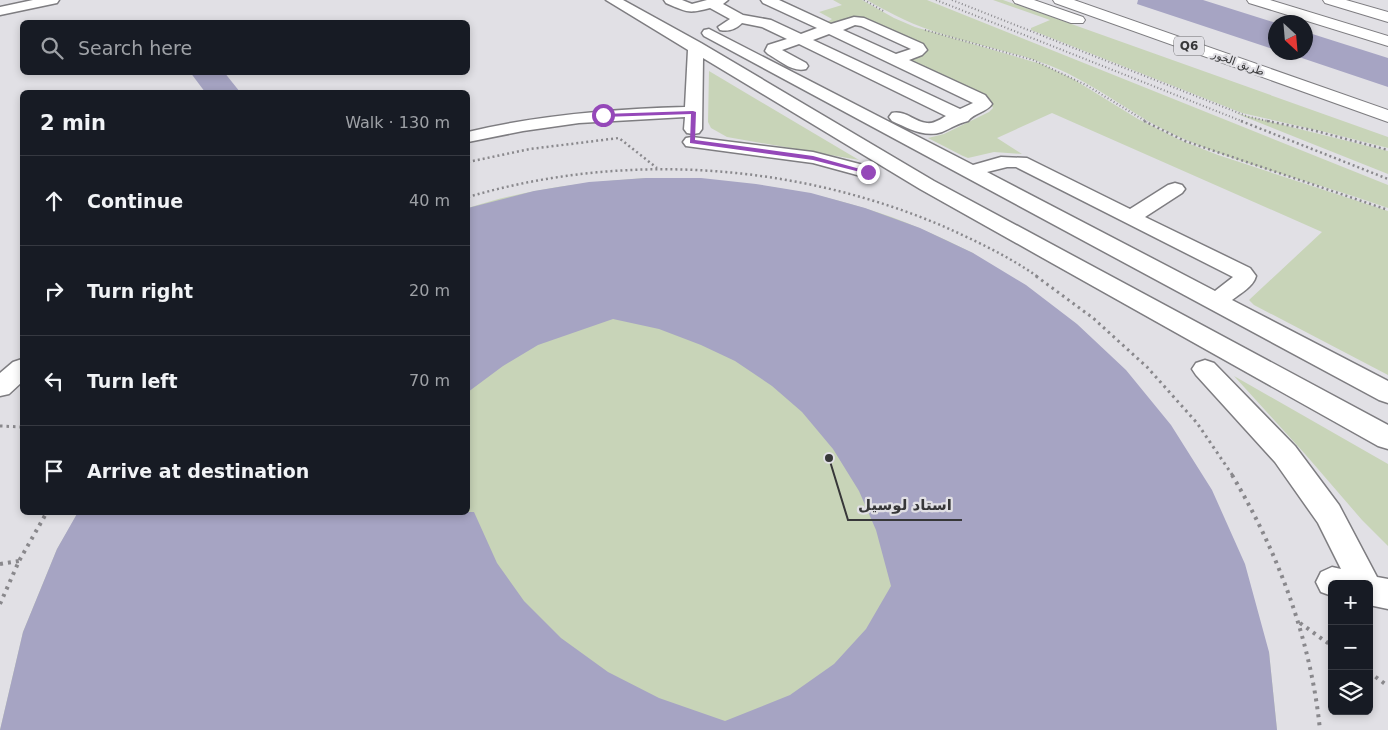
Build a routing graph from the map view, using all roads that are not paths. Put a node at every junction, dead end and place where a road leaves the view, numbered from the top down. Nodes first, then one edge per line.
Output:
1 (52, 0) edge
2 (613, 0) edge
3 (671, 0) edge
4 (768, 0) edge
5 (1020, 0) edge
6 (1060, 0) edge
7 (1254, 0) edge
8 (1330, 0) edge
9 (1343, 0) edge
10 (717, 1) edge
11 (0, 11) edge
12 (1388, 13) edge
13 (1388, 17) edge
14 (739, 18) junction
15 (828, 28) junction
16 (798, 38) junction
17 (696, 40) junction
18 (1388, 41) edge
19 (896, 60) junction
20 (1318, 92) junction
21 (693, 112) junction
22 (1388, 116) edge
23 (962, 117) junction
24 (470, 137) edge
25 (868, 172) dead end
26 (972, 172) junction
27 (1175, 189) dead end
28 (1131, 216) junction
29 (1215, 302) junction
30 (1205, 369) dead end
31 (20, 370) edge
32 (0, 387) edge
33 (1388, 393) edge
34 (1388, 438) edge
35 (1362, 580) edge
36 (1373, 591) edge
37 (1388, 594) edge

1 - 11 street
2 - 17 street
3 - 10 street
4 - 15 street
5 - 20 highway
6 - 20 highway, طريق الخور / Q6
7 - 18 highway
8 - 13 highway
9 - 12 street
10 - 14 street
14 - 16 street
14 - 17 street
15 - 16 street
15 - 19 street
15 - 19 street
16 - 23 street
16 - 23 street
17 - 21 street
17 - 26 street
17 - 34 street
19 - 23 street
20 - 22 highway, طريق الخور / Q6
21 - 24 street
21 - 25 street
26 - 28 street
26 - 29 street
27 - 28 street
28 - 29 street
29 - 33 street
30 - 35 street
31 - 32 street
36 - 37 street

